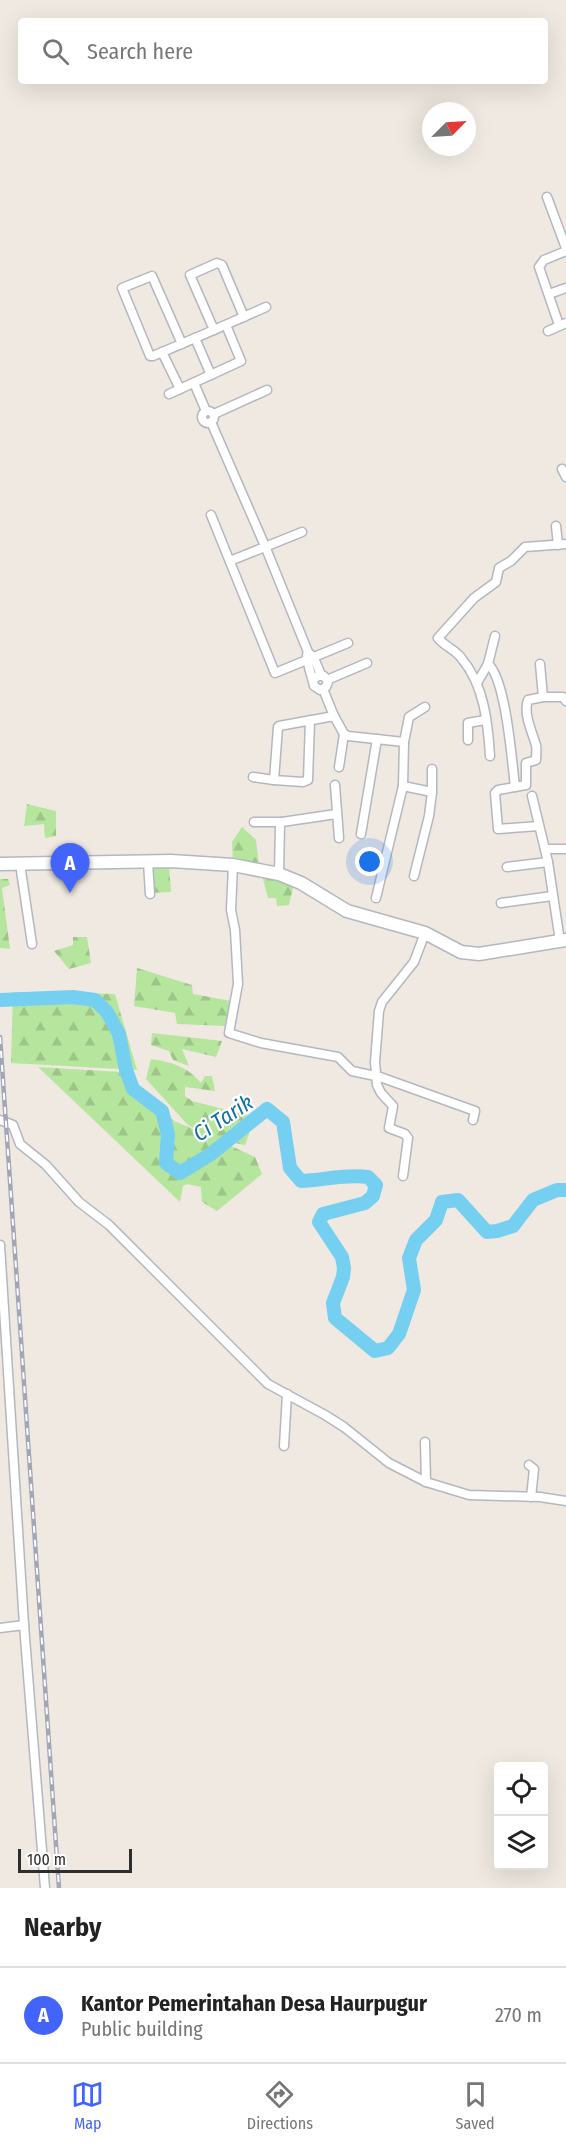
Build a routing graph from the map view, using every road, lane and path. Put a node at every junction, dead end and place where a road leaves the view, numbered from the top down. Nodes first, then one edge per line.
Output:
1 (547, 197) dead end
2 (566, 250) edge
3 (566, 288) edge
4 (549, 294) junction
5 (266, 307) dead end
6 (244, 317) junction
7 (563, 324) edge
8 (226, 325) junction
9 (214, 330) junction
10 (548, 331) dead end
11 (195, 338) junction
12 (182, 344) junction
13 (162, 352) junction
14 (211, 375) junction
15 (194, 383) junction
16 (180, 389) junction
17 (267, 390) dead end
18 (169, 394) dead end
19 (210, 416) junction
20 (211, 515) dead end
21 (556, 526) dead end
22 (302, 532) dead end
23 (562, 545) edge
24 (266, 546) junction
25 (230, 561) junction
26 (495, 636) dead end
27 (348, 643) dead end
28 (310, 657) junction
29 (367, 663) dead end
30 (540, 663) dead end
31 (488, 664) junction
32 (321, 678) junction
33 (477, 683) junction
34 (323, 689) junction
35 (543, 697) junction
36 (566, 701) edge
37 (425, 707) dead end
38 (334, 716) junction
39 (310, 720) junction
40 (485, 720) junction
41 (344, 734) junction
42 (377, 739) junction
43 (468, 740) dead end
44 (404, 742) junction
45 (490, 756) dead end
46 (339, 767) dead end
47 (432, 769) dead end
48 (526, 775) junction
49 (513, 776) junction
50 (253, 777) dead end
51 (274, 780) junction
52 (335, 785) dead end
53 (403, 786) junction
54 (515, 788) junction
55 (432, 792) junction
56 (532, 796) dead end
57 (336, 814) junction
58 (254, 822) dead end
59 (282, 822) junction
60 (539, 826) junction
61 (362, 834) dead end
62 (339, 838) dead end
63 (545, 849) junction
64 (565, 849) edge
65 (148, 862) junction
66 (548, 862) junction
67 (0, 864) edge
68 (20, 864) junction
69 (233, 866) junction
70 (507, 867) dead end
71 (279, 874) junction
72 (414, 876) dead end
73 (150, 894) dead end
74 (552, 896) junction
75 (501, 903) dead end
76 (370, 918) junction
77 (425, 933) junction
78 (563, 941) edge
79 (32, 944) dead end
80 (376, 1076) junction
81 (0, 1120) edge
82 (473, 1120) dead end
83 (403, 1176) dead end
84 (0, 1245) edge
85 (287, 1394) junction
86 (425, 1442) dead end
87 (284, 1446) dead end
88 (529, 1465) dead end
89 (426, 1482) junction
90 (531, 1497) junction
91 (566, 1501) edge
92 (24, 1625) junction
93 (0, 1628) edge
94 (45, 1888) edge

1 - 2 street
2 - 4 street
3 - 4 street
4 - 7 street
5 - 6 street
6 - 8 street
6 - 9 street
7 - 10 street
8 - 9 street
8 - 14 street
9 - 11 street
11 - 12 street
11 - 14 street
12 - 13 street
12 - 13 street
13 - 16 street
14 - 15 street
15 - 16 street
15 - 19 street
16 - 18 street
17 - 19 street
19 - 24 street
20 - 25 street
21 - 23 street
22 - 24 street
23 - 33 street
24 - 25 street
24 - 28 street
25 - 28 street
26 - 31 street
27 - 28 street
28 - 32 street
29 - 32 street
30 - 35 street
31 - 33 street
31 - 49 street
32 - 34 street
32 - 34 street
33 - 40 street
34 - 38 street
35 - 36 street
35 - 48 street
37 - 44 street
38 - 39 street
38 - 41 street
39 - 51 street
39 - 51 street
40 - 43 street
40 - 45 street
41 - 42 street
41 - 46 street
42 - 44 street
42 - 61 street
44 - 53 street
47 - 55 street
48 - 49 street
48 - 54 street
49 - 54 street
50 - 51 street
52 - 57 street
53 - 55 street
53 - 76 street
54 - 60 street
55 - 72 street
56 - 60 street
57 - 59 street
57 - 62 street
58 - 59 street
59 - 71 street
60 - 63 street
63 - 64 street
63 - 66 street
65 - 68 main road
65 - 69 main road
65 - 73 street
66 - 70 street
66 - 74 street
67 - 68 main road
68 - 79 street
69 - 71 main road
69 - 80 street
71 - 76 main road
74 - 75 street
74 - 78 street
76 - 77 main road
77 - 78 main road
77 - 80 street
80 - 82 street
80 - 83 street
81 - 85 street
84 - 92 street
85 - 87 street
85 - 89 street
86 - 89 street
88 - 90 street
89 - 90 street
90 - 91 street
92 - 93 street
92 - 94 street

